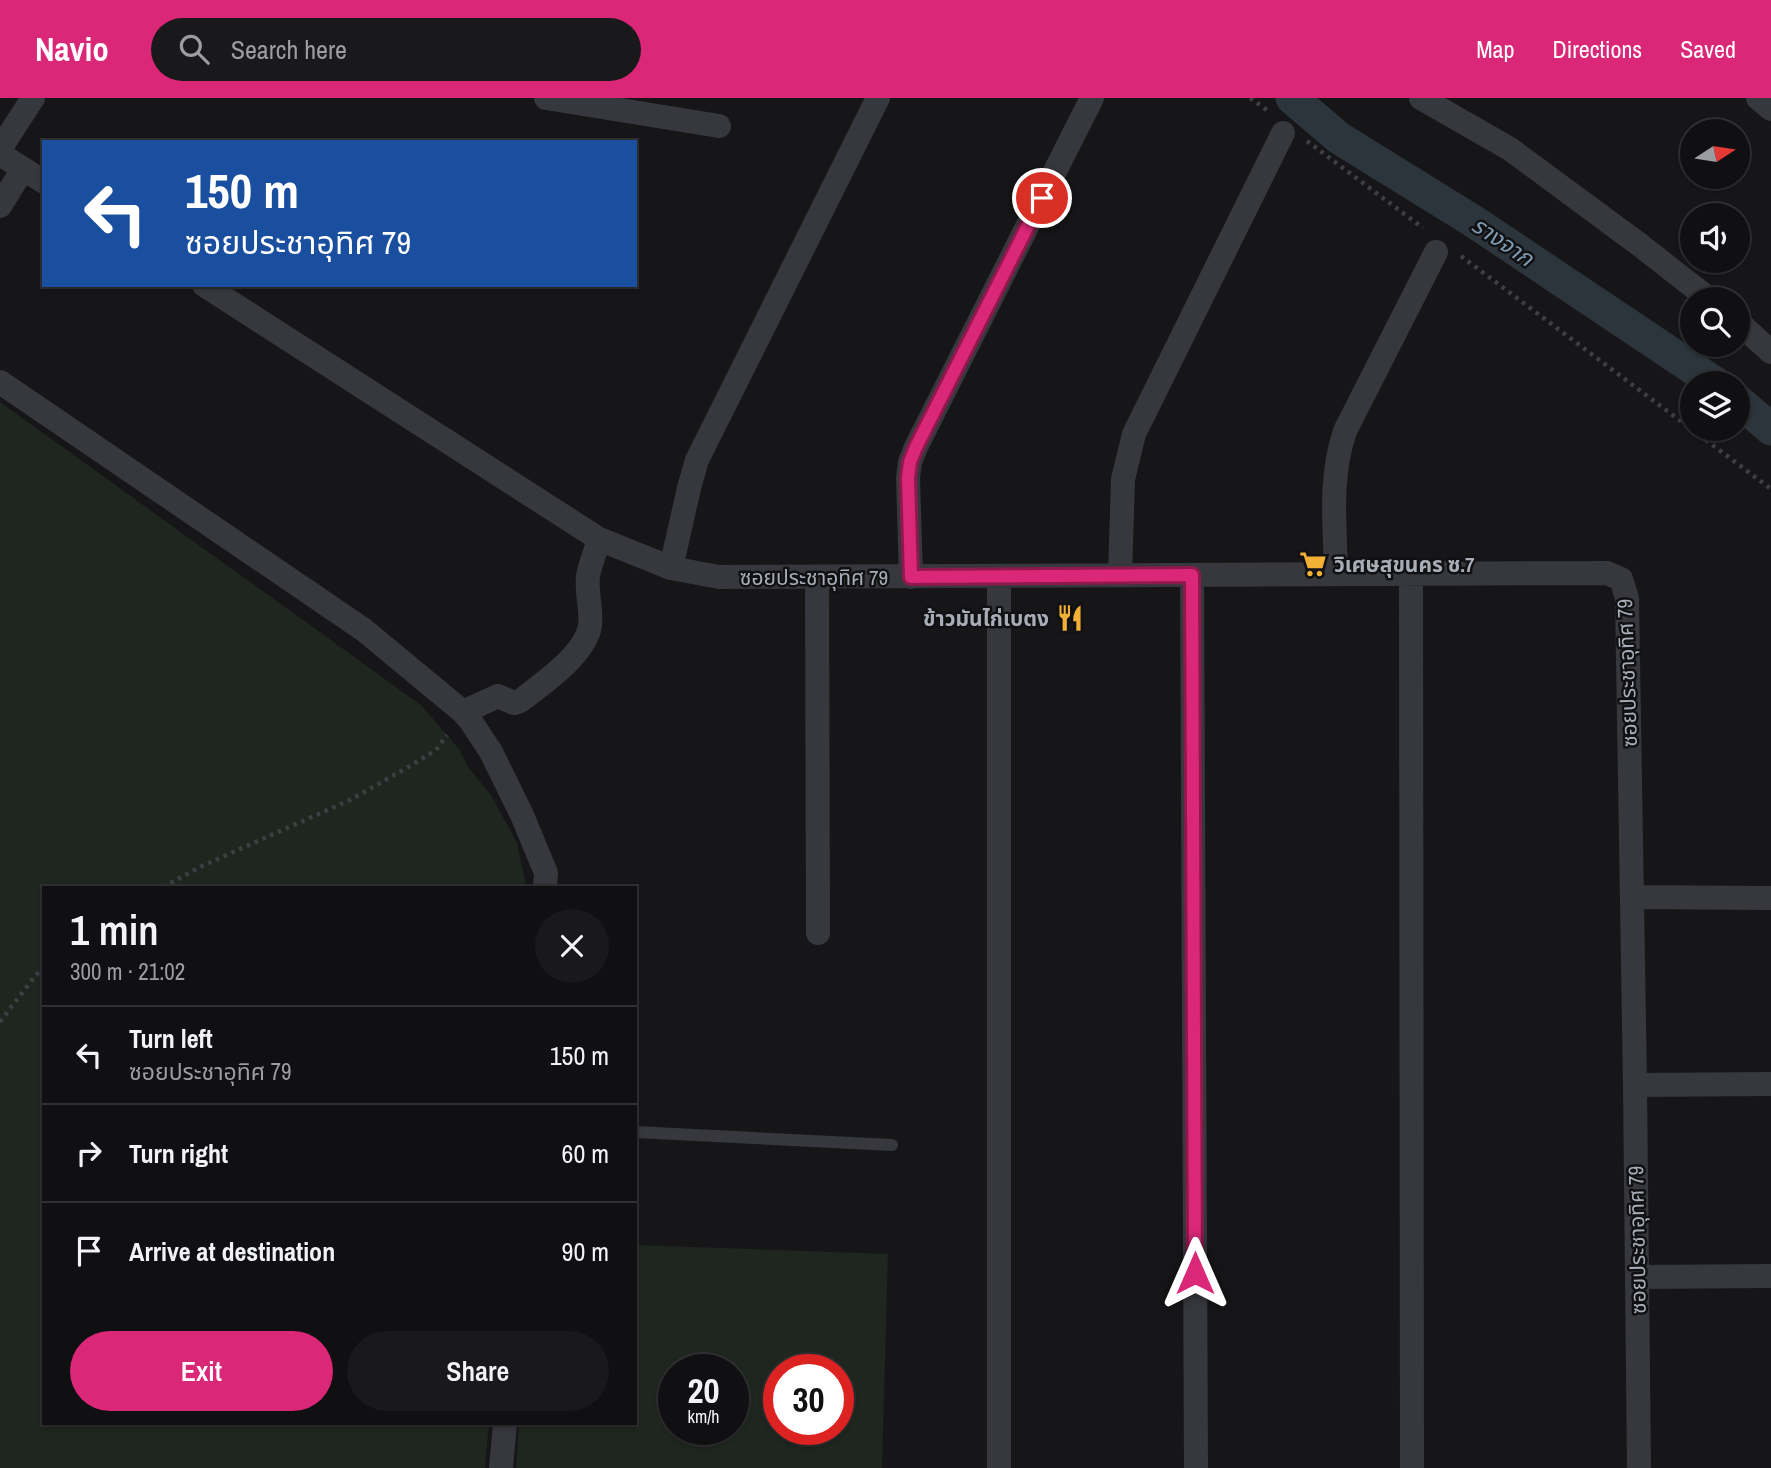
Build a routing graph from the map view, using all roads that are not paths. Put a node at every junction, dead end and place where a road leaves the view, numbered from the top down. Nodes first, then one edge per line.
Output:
1 (33, 98) edge
2 (547, 98) edge
3 (878, 98) edge
4 (1092, 98) edge
5 (1422, 98) edge
6 (1758, 98) edge
7 (1771, 109) edge
8 (719, 126) dead end
9 (1287, 129) road end
10 (0, 152) edge
11 (34, 176) edge
12 (0, 206) edge
13 (1432, 242) road end
14 (207, 287) edge
15 (1694, 287) edge
16 (1750, 333) edge
17 (1771, 352) edge
18 (0, 382) edge
19 (599, 539) junction
20 (671, 568) junction
21 (1336, 574) junction
22 (1411, 574) junction
23 (1120, 575) junction
24 (1192, 575) junction
25 (999, 576) junction
26 (817, 577) junction
27 (911, 577) junction
28 (461, 720) junction
29 (545, 886) edge
30 (1632, 897) junction
31 (1771, 898) edge
32 (818, 933) dead end
33 (1771, 1084) edge
34 (1635, 1085) junction
35 (637, 1132) edge
36 (892, 1145) dead end
37 (1637, 1276) junction
38 (1771, 1276) edge
39 (505, 1425) edge
40 (501, 1468) edge
41 (999, 1468) edge
42 (1196, 1468) edge
43 (1412, 1468) edge
44 (1639, 1468) edge

1 - 10 street
2 - 8 street
3 - 20 street
4 - 27 street
5 - 15 street
6 - 7 street
9 - 23 street
10 - 11 street
11 - 12 street
13 - 21 street
14 - 19 street, ซอยประชาอุทิศ 79
16 - 17 street
18 - 28 street
19 - 20 street, ซอยประชาอุทิศ 79
19 - 28 street
20 - 26 street, ซอยประชาอุทิศ 79
21 - 22 street, ซอยประชาอุทิศ 79
21 - 24 street, ซอยประชาอุทิศ 79
22 - 30 street, ซอยประชาอุทิศ 79
22 - 43 street
23 - 24 street, ซอยประชาอุทิศ 79
23 - 25 street, ซอยประชาอุทิศ 79
24 - 42 street
25 - 27 street, ซอยประชาอุทิศ 79
25 - 41 street
26 - 27 street, ซอยประชาอุทิศ 79
26 - 32 street
28 - 29 street
30 - 31 street
30 - 34 street, ซอยประชาอุทิศ 79
33 - 34 street
34 - 37 street, ซอยประชาอุทิศ 79
35 - 36 lane
37 - 38 street
37 - 44 street, ซอยประชาอุทิศ 79
39 - 40 street

